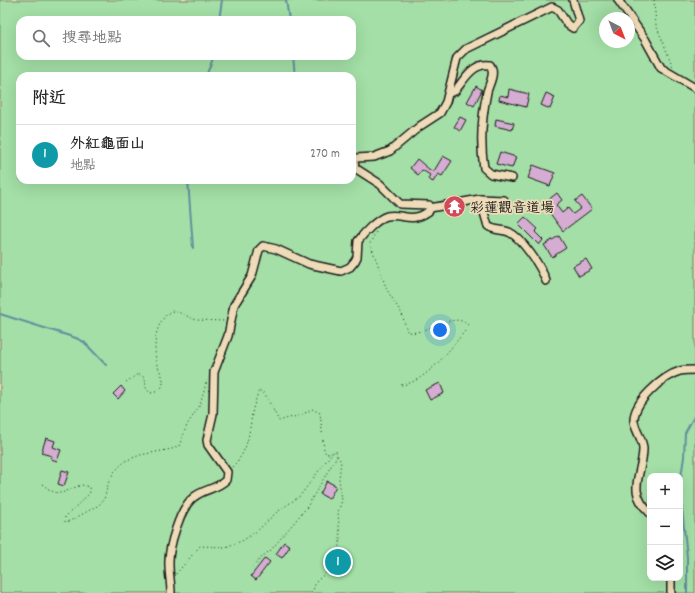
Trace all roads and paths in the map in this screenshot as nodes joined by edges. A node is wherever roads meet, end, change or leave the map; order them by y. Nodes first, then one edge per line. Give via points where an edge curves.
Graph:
1 (573, 0) edge
2 (618, 0) edge
3 (654, 0) edge
4 (675, 71) dead end
5 (695, 88) edge
6 (449, 93) junction
7 (356, 158) edge
8 (356, 169) edge
9 (512, 178) dead end
10 (480, 199) junction
11 (504, 200) dead end
12 (430, 208) junction
13 (375, 224) junction
14 (546, 282) dead end
15 (230, 321) junction
16 (695, 370) edge
17 (214, 372) junction
18 (126, 382) dead end
19 (400, 385) dead end
20 (332, 453) junction
21 (337, 456) junction
22 (227, 472) junction
23 (42, 484) dead end
24 (647, 509) edge
25 (252, 569) dead end
26 (171, 581) junction
27 (671, 581) edge
28 (171, 593) edge
29 (312, 593) edge
30 (671, 593) edge

1 - 6 street via 579,21 573,28 567,24 558,10 552,8 466,49 457,58
2 - 5 street via 661,68
3 - 4 path via 656,24
6 - 7 street via 440,113 420,126 398,146 381,155
6 - 9 street via 455,91 470,72 490,65 493,73 484,111 482,141 484,168 491,174
8 - 12 street via 380,184 400,204 425,204
10 - 11 street
10 - 12 street
10 - 14 street via 488,226 512,234 541,267
12 - 13 street via 426,214 415,218 386,216
13 - 15 street via 358,241 357,257 350,268 341,271 309,264 263,246 259,250 252,276 234,305
13 - 19 path via 377,229 370,243 387,290 402,314 408,331 418,333 444,322 464,322 468,325 433,367 410,383
15 - 17 street via 228,336
15 - 18 path via 196,320 171,311 156,331 156,354 164,382 162,387 150,393 146,388 145,378 138,374
16 - 24 street via 680,371 661,382 648,394 636,411 634,420 643,451 636,485 640,500
17 - 22 street via 213,414 207,440
17 - 23 path via 208,377 200,405 187,425 179,446 140,455 120,464 109,481 104,499 99,505 65,522 63,519 90,493 89,488 82,485 58,494
20 - 21 path via 336,451
20 - 22 path via 326,454 324,450 320,413 312,408 293,419 279,421 265,394 259,390 252,412 246,449 240,460
20 - 26 path via 294,502 242,541 225,547 200,546
21 - 25 path via 307,507
21 - 29 path via 341,461 339,480 342,500 338,512 338,556 336,563 316,582
22 - 26 street via 226,480 192,498 184,509 170,556
26 - 28 street
27 - 30 street

